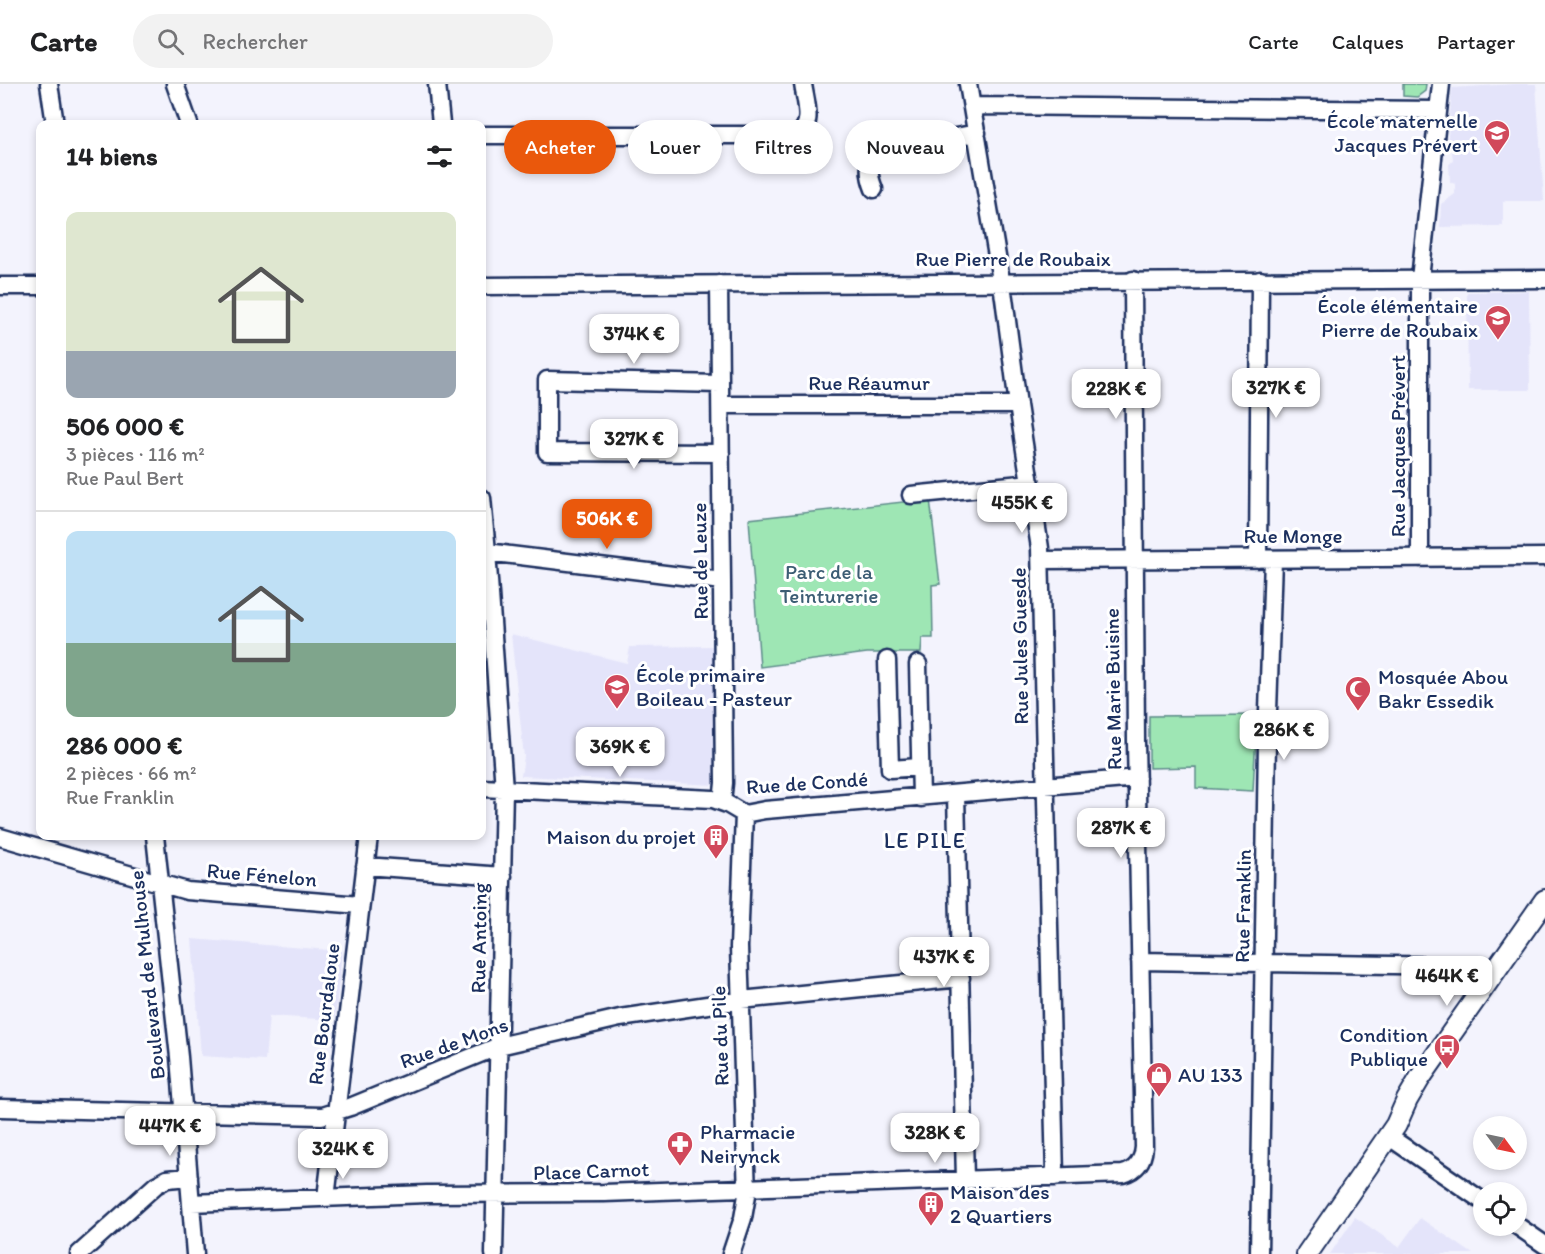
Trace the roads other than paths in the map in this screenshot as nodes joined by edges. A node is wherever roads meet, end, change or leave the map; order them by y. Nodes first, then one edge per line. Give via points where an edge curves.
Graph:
1 (49, 84) edge
2 (175, 84) edge
3 (437, 84) edge
4 (803, 84) edge
5 (968, 84) edge
6 (1441, 84) edge
7 (972, 106) junction
8 (1438, 111) junction
9 (54, 120) edge
10 (188, 120) edge
11 (441, 120) edge
12 (977, 133) junction
13 (486, 135) edge
14 (873, 189) dead end
15 (1420, 279) junction
16 (1545, 279) edge
17 (1133, 280) junction
18 (1260, 280) junction
19 (1001, 281) junction
20 (719, 284) junction
21 (0, 286) edge
22 (36, 286) edge
23 (486, 286) edge
24 (720, 384) junction
25 (721, 405) junction
26 (1018, 405) junction
27 (721, 453) junction
28 (1031, 483) junction
29 (911, 495) dead end
30 (486, 541) edge
31 (487, 552) junction
32 (1545, 557) edge
33 (1420, 558) junction
34 (1265, 559) junction
35 (1041, 560) junction
36 (1134, 560) junction
37 (722, 581) junction
38 (887, 660) dead end
39 (918, 664) dead end
40 (920, 767) junction
41 (1137, 778) junction
42 (1045, 786) junction
43 (486, 788) edge
44 (504, 789) junction
45 (956, 794) junction
46 (921, 798) junction
47 (722, 802) junction
48 (744, 814) junction
49 (0, 837) edge
50 (156, 840) edge
51 (368, 840) edge
52 (365, 866) junction
53 (502, 876) junction
54 (162, 885) junction
55 (1545, 893) edge
56 (1545, 900) edge
57 (360, 906) junction
58 (1515, 941) junction
59 (1140, 961) junction
60 (1265, 963) junction
61 (961, 978) junction
62 (1487, 981) junction
63 (741, 1000) junction
64 (499, 1047) junction
65 (0, 1108) edge
66 (335, 1113) junction
67 (184, 1114) junction
68 (1388, 1136) junction
69 (1136, 1168) joint
70 (189, 1177) junction
71 (1055, 1177) junction
72 (965, 1180) junction
73 (747, 1188) junction
74 (1473, 1194) edge
75 (495, 1195) junction
76 (326, 1198) junction
77 (191, 1203) junction
78 (1527, 1233) edge
79 (1545, 1245) edge
80 (79, 1254) edge
81 (195, 1254) edge
82 (494, 1254) edge
83 (731, 1254) edge
84 (1260, 1254) edge
85 (1307, 1254) edge

1 - 9 street
2 - 10 street
3 - 11 street
4 - 13 street via 808,118 804,130 791,136
5 - 7 street, Rue Jules Guesde
6 - 8 street, Rue Jacques Prévert
7 - 8 street
7 - 12 street, Rue Jules Guesde
8 - 15 street, Rue Jacques Prévert
12 - 14 street via 880,151 869,166
12 - 19 street, Rue Jules Guesde
15 - 16 street, Rue Pierre de Roubaix
15 - 18 street, Rue Pierre de Roubaix
15 - 33 street, Rue Jacques Prévert
17 - 18 street, Rue Pierre de Roubaix
17 - 19 street, Rue Pierre de Roubaix
17 - 36 street, Rue Marie Buisine
18 - 34 street, Rue Franklin
19 - 20 street, Rue Pierre de Roubaix
19 - 26 street, Rue Jules Guesde
20 - 23 street, Rue Pierre de Roubaix
20 - 24 street, Rue de Leuze
21 - 22 street
24 - 25 street, Rue de Leuze
24 - 27 street via 547,380 547,452
25 - 26 street, Rue Réaumur
25 - 27 street, Rue de Leuze
26 - 28 street, Rue Jules Guesde
27 - 37 street, Rue de Leuze
28 - 29 street
28 - 35 street, Rue Jules Guesde
30 - 31 street, Rue Antoing
31 - 37 street
31 - 44 street, Rue Antoing
32 - 33 street, Rue Monge
33 - 34 street, Rue Monge
34 - 36 street, Rue Monge
34 - 60 street, Rue Franklin
35 - 36 street, Rue Monge
35 - 42 street, Rue Jules Guesde
36 - 41 street, Rue Marie Buisine
37 - 47 street, Rue de Leuze
38 - 40 street via 890,769
39 - 40 street
40 - 46 street
41 - 42 street, Rue de Condé
41 - 59 street, Rue Marie Buisine
42 - 45 street, Rue de Condé
42 - 71 street, Rue Jules Guesde
43 - 44 street, Rue de Condé
44 - 47 street, Rue de Condé
44 - 53 street, Rue Antoing
45 - 46 street, Rue de Condé
45 - 61 street
46 - 48 street, Rue de Condé
47 - 48 street, Rue de Condé
48 - 63 street, Rue du Pile
49 - 54 street, Rue Fénelon
50 - 54 street, Boulevard de Mulhouse
51 - 52 street, Rue Bourdaloue
52 - 53 street
52 - 57 street, Rue Bourdaloue
53 - 64 street, Rue Antoing
54 - 57 street, Rue Fénelon via 186,891
54 - 67 street, Boulevard de Mulhouse
55 - 58 main road
56 - 58 main road
57 - 66 street, Rue Bourdaloue
58 - 62 main road
59 - 60 street
59 - 69 street, Rue Marie Buisine via 1144,1147
60 - 62 street via 1458,966
60 - 84 street, Rue Franklin
61 - 63 street, Rue de Mons
61 - 72 street
62 - 68 main road via 1410,1094
63 - 64 street, Rue de Mons via 632,1016
63 - 73 street, Rue du Pile
64 - 66 street, Rue de Mons
64 - 75 street, Rue Antoing
65 - 67 street, Rue de Mons
66 - 67 street, Rue de Mons via 312,1117
66 - 76 street, Rue Bourdaloue
67 - 70 street, Boulevard de Mulhouse
68 - 74 street
68 - 85 main road
69 - 71 street, Place Carnot via 1124,1174
70 - 77 street, Boulevard de Mulhouse
70 - 80 street via 161,1181
71 - 72 street, Place Carnot
72 - 73 street, Place Carnot
73 - 75 street, Place Carnot
73 - 83 street, Rue du Pile via 744,1218
75 - 76 street, Place Carnot
75 - 82 street
76 - 77 street, Place Carnot
77 - 81 street, Boulevard de Mulhouse
78 - 79 street

